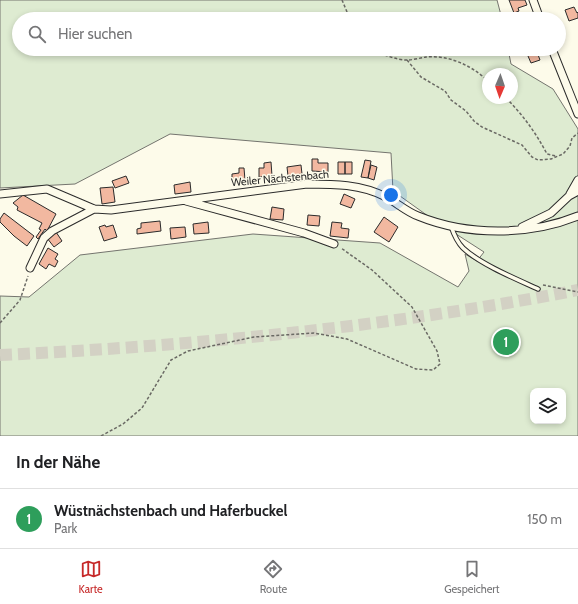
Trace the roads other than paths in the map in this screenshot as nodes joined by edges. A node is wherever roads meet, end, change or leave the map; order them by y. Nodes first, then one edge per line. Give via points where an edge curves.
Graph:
1 (533, 0) edge
2 (537, 12) edge
3 (555, 56) edge
4 (578, 114) edge
5 (578, 180) edge
6 (578, 190) edge
7 (0, 194) edge
8 (569, 196) junction
9 (182, 200) junction
10 (94, 209) junction
11 (578, 216) edge
12 (451, 226) junction
13 (517, 230) junction
14 (334, 244) road end
15 (30, 268) road end
16 (538, 289) dead end

1 - 2 street
3 - 4 street
5 - 8 street
6 - 8 street
7 - 10 street, Weiler Nächstenbach via 46,189
8 - 13 street via 551,213
9 - 10 street, Weiler Nächstenbach via 111,210
9 - 12 street, Weiler Nächstenbach via 306,184 335,184 361,188 385,197 417,216
9 - 14 street, Weiler Nächstenbach via 304,233
10 - 15 street, Weiler Nächstenbach via 52,231 44,238
11 - 13 street, Weiler Nächstenbach via 547,226
12 - 13 street, Weiler Nächstenbach via 483,230
12 - 16 lane via 455,238 463,248 480,260

